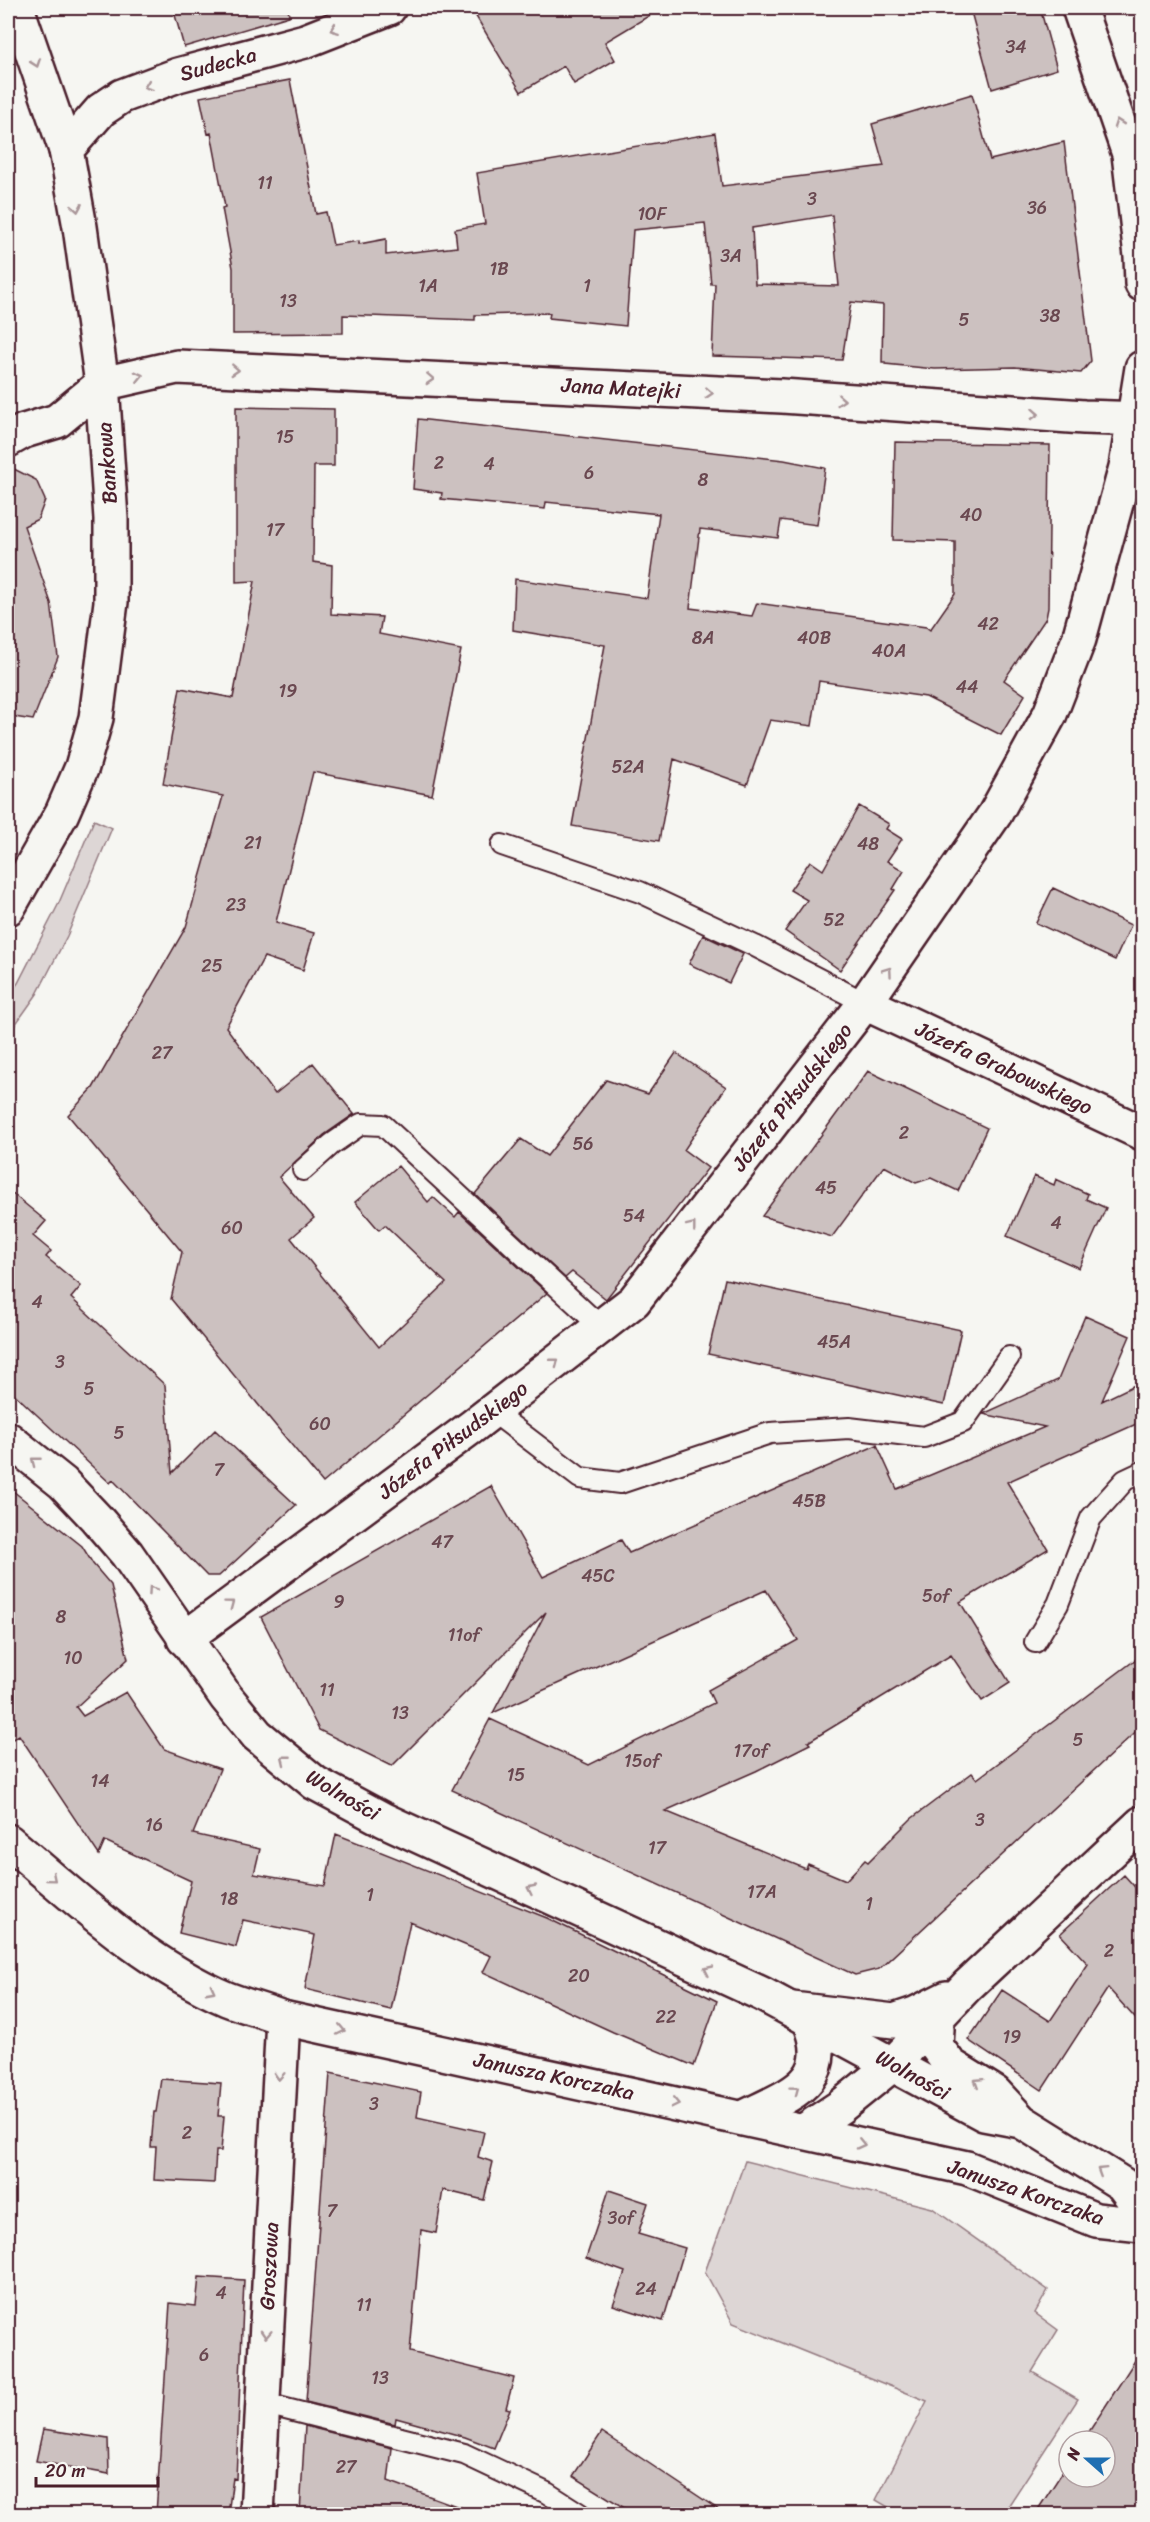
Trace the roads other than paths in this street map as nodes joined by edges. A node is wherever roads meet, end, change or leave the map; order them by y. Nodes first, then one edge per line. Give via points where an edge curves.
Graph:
1 (17, 8) edge
2 (389, 8) edge
3 (1079, 8) edge
4 (66, 150) junction
5 (1143, 284) edge
6 (1143, 368) edge
7 (102, 384) junction
8 (1137, 420) edge
9 (8, 440) edge
10 (502, 845) dead end
11 (8, 908) edge
12 (866, 1003) junction
13 (1143, 1132) edge
14 (303, 1170) dead end
15 (601, 1327) junction
16 (1009, 1357) dead end
17 (492, 1411) junction
18 (8, 1439) edge
19 (1143, 1472) edge
20 (184, 1639) junction
21 (1035, 1642) dead end
22 (1143, 1823) edge
23 (8, 1841) edge
24 (967, 1986) junction
25 (799, 2014) junction
26 (283, 2018) junction
27 (926, 2022) junction
28 (893, 2064) junction
29 (743, 2118) junction
30 (1021, 2121) junction
31 (804, 2131) junction
32 (1143, 2211) edge
33 (1143, 2225) edge
34 (262, 2403) junction
35 (257, 2514) edge
36 (580, 2514) edge

1 -> 4 street, Bankowa
2 -> 4 street, Sudecka via 305,41 178,75 122,96 101,110
5 -> 3 street via 1129,154
4 -> 7 street, Bankowa
6 - 8 street, Józefa Piłsudskiego
7 -> 8 street, Jana Matejki via 177,367 782,396
7 - 9 street via 57,421
7 - 11 street, Bankowa via 111,519 111,602 96,718 66,804
12 -> 8 street, Józefa Piłsudskiego via 995,814 1050,714 1079,639
10 - 12 lane via 640,892
12 - 13 street, Józefa Grabowskiego
15 -> 12 street, Józefa Piłsudskiego via 634,1301
14 - 15 lane via 361,1124 382,1125
17 -> 15 street, Józefa Piłsudskiego
16 - 17 lane via 963,1422 924,1437 849,1428 770,1433 620,1483 580,1478
20 -> 17 street, Józefa Piłsudskiego
20 -> 18 street, Wolności via 127,1554 96,1518 63,1483
19 - 21 lane via 1125,1480 1091,1518 1058,1604
25 -> 20 street, Wolności via 315,1783 257,1735
22 - 24 street
23 -> 26 street, Janusza Korczaka via 111,1928 169,1968 226,1998
24 - 27 street
24 - 28 street
25 - 27 street, Wolności
25 - 28 street, Wolności
29 -> 25 street via 788,2096 809,2080 817,2064 817,2038
26 -> 29 street, Janusza Korczaka
26 -> 34 street, Groszowa
30 -> 27 street, Wolności via 995,2093 950,2065
28 - 30 street, Wolności via 984,2114
28 - 31 street
29 - 31 street, Janusza Korczaka
32 -> 30 street, Wolności via 1122,2184
31 -> 33 street, Janusza Korczaka via 967,2168 1096,2220
34 - 35 street, Groszowa
34 - 36 lane via 464,2454 547,2493

